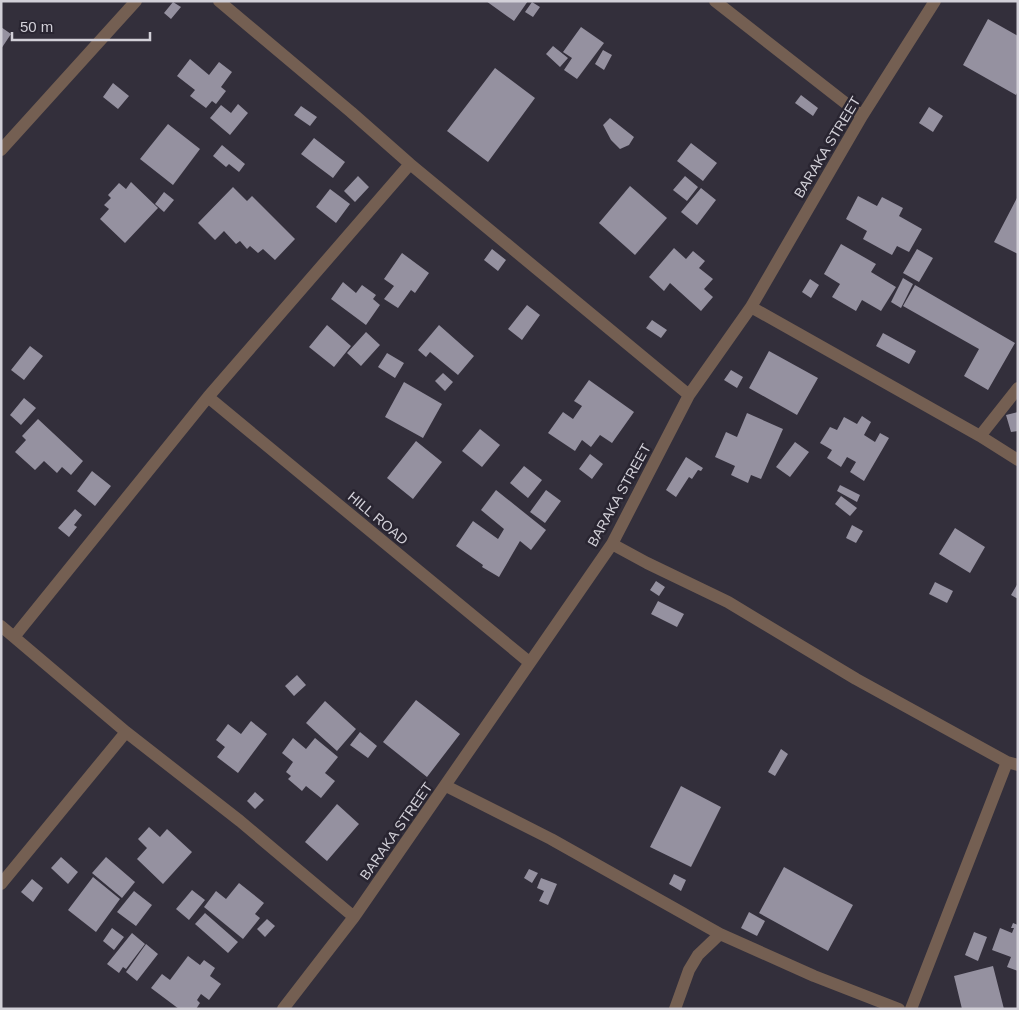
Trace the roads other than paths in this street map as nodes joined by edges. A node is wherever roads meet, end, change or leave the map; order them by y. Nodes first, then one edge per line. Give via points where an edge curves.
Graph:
1 (136, 1) edge
2 (219, 1) edge
3 (715, 1) edge
4 (935, 1) edge
5 (862, 116) junction
6 (1, 150) edge
7 (410, 164) junction
8 (751, 307) junction
9 (1018, 388) edge
10 (689, 395) junction
11 (208, 397) junction
12 (980, 436) junction
13 (1018, 460) edge
14 (612, 544) junction
15 (1, 626) edge
16 (14, 637) junction
17 (529, 662) junction
18 (126, 732) junction
19 (1012, 764) edge
20 (446, 786) junction
21 (1, 884) edge
22 (354, 917) junction
23 (720, 934) junction
24 (283, 1009) edge
25 (675, 1009) edge
26 (900, 1009) edge
27 (912, 1009) edge

1 - 6 street
2 - 7 street
3 - 5 street
4 - 5 street, BARAKA STREET
5 - 8 street, BARAKA STREET
7 - 10 street
7 - 11 street
8 - 10 street, BARAKA STREET
8 - 12 street
9 - 12 street
10 - 14 street, BARAKA STREET
11 - 16 street
11 - 17 street, HILL ROAD
12 - 13 street
14 - 17 street, BARAKA STREET
14 - 19 street via 728,602 856,679
15 - 16 street
16 - 18 street
17 - 20 street, BARAKA STREET
18 - 21 street
18 - 22 street via 240,821
19 - 27 street
20 - 22 street, BARAKA STREET
20 - 23 street via 551,839
22 - 24 street, BARAKA STREET
23 - 25 street via 698,955
23 - 26 street via 814,976

